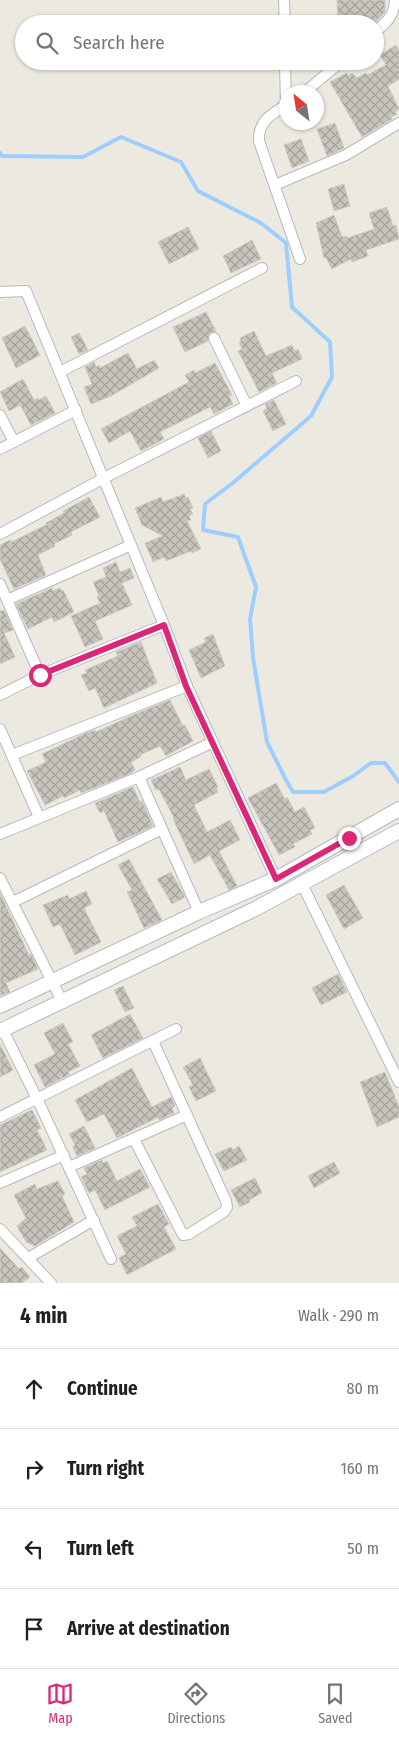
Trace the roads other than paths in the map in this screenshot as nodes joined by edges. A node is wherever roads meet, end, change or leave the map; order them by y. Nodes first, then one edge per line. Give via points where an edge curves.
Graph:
1 (284, 0) edge
2 (395, 0) edge
3 (285, 15) edge
4 (384, 24) edge
5 (285, 70) edge
6 (331, 70) edge
7 (286, 85) edge
8 (313, 85) edge
9 (279, 110) edge
10 (399, 123) edge
11 (275, 185) junction
12 (300, 259) dead end
13 (262, 268) dead end
14 (0, 292) edge
15 (214, 338) dead end
16 (60, 372) junction
17 (296, 381) dead end
18 (247, 406) junction
19 (76, 410) junction
20 (0, 415) edge
21 (14, 442) junction
22 (0, 449) edge
23 (104, 478) junction
24 (0, 534) edge
25 (131, 545) junction
26 (0, 584) edge
27 (7, 600) junction
28 (164, 625) junction
29 (40, 675) junction
30 (186, 686) junction
31 (0, 695) edge
32 (0, 729) edge
33 (213, 742) junction
34 (12, 755) junction
35 (139, 777) junction
36 (399, 809) edge
37 (39, 818) junction
38 (162, 829) junction
39 (399, 831) edge
40 (0, 834) edge
41 (0, 878) edge
42 (276, 879) junction
43 (302, 884) junction
44 (13, 902) junction
45 (199, 912) junction
46 (53, 981) junction
47 (62, 1001) junction
48 (0, 1006) edge
49 (176, 1029) dead end
50 (1, 1030) edge
51 (153, 1041) junction
52 (399, 1082) edge
53 (37, 1098) junction
54 (187, 1115) junction
55 (0, 1117) edge
56 (134, 1139) junction
57 (64, 1155) junction
58 (69, 1167) junction
59 (0, 1183) edge
60 (94, 1220) junction
61 (0, 1229) edge
62 (28, 1258) junction
63 (111, 1258) dead end
64 (51, 1283) edge

1 - 3 street
2 - 4 street via 394,11
5 - 7 street
6 - 8 street
9 - 11 street via 266,119 258,134
10 - 11 street via 346,155
11 - 12 street
13 - 16 street
14 - 16 street via 26,291
15 - 18 street
16 - 19 street
17 - 18 street
18 - 23 street
19 - 21 street
19 - 23 street
20 - 21 street
21 - 22 street
23 - 24 street
23 - 25 street
25 - 27 street
25 - 28 street
26 - 27 street
27 - 29 street
28 - 29 street
28 - 30 street
29 - 31 street
30 - 33 street
30 - 34 street
32 - 34 street
33 - 35 street
33 - 42 street
34 - 37 street
35 - 37 street
35 - 38 street
36 - 42 main road
37 - 40 street
38 - 44 street
38 - 45 street
39 - 43 main road
41 - 44 street
42 - 45 main road
43 - 47 main road
43 - 52 street
44 - 46 street
45 - 46 main road
46 - 47 street
46 - 48 main road
47 - 50 main road
49 - 51 street
50 - 53 street
51 - 53 street
51 - 54 street
53 - 55 street
53 - 57 street
54 - 56 street
54 - 56 street via 227,1207 189,1234 180,1232
56 - 58 street
57 - 58 street
57 - 59 street
58 - 60 street
60 - 62 street
60 - 63 street
61 - 62 street
62 - 64 street

